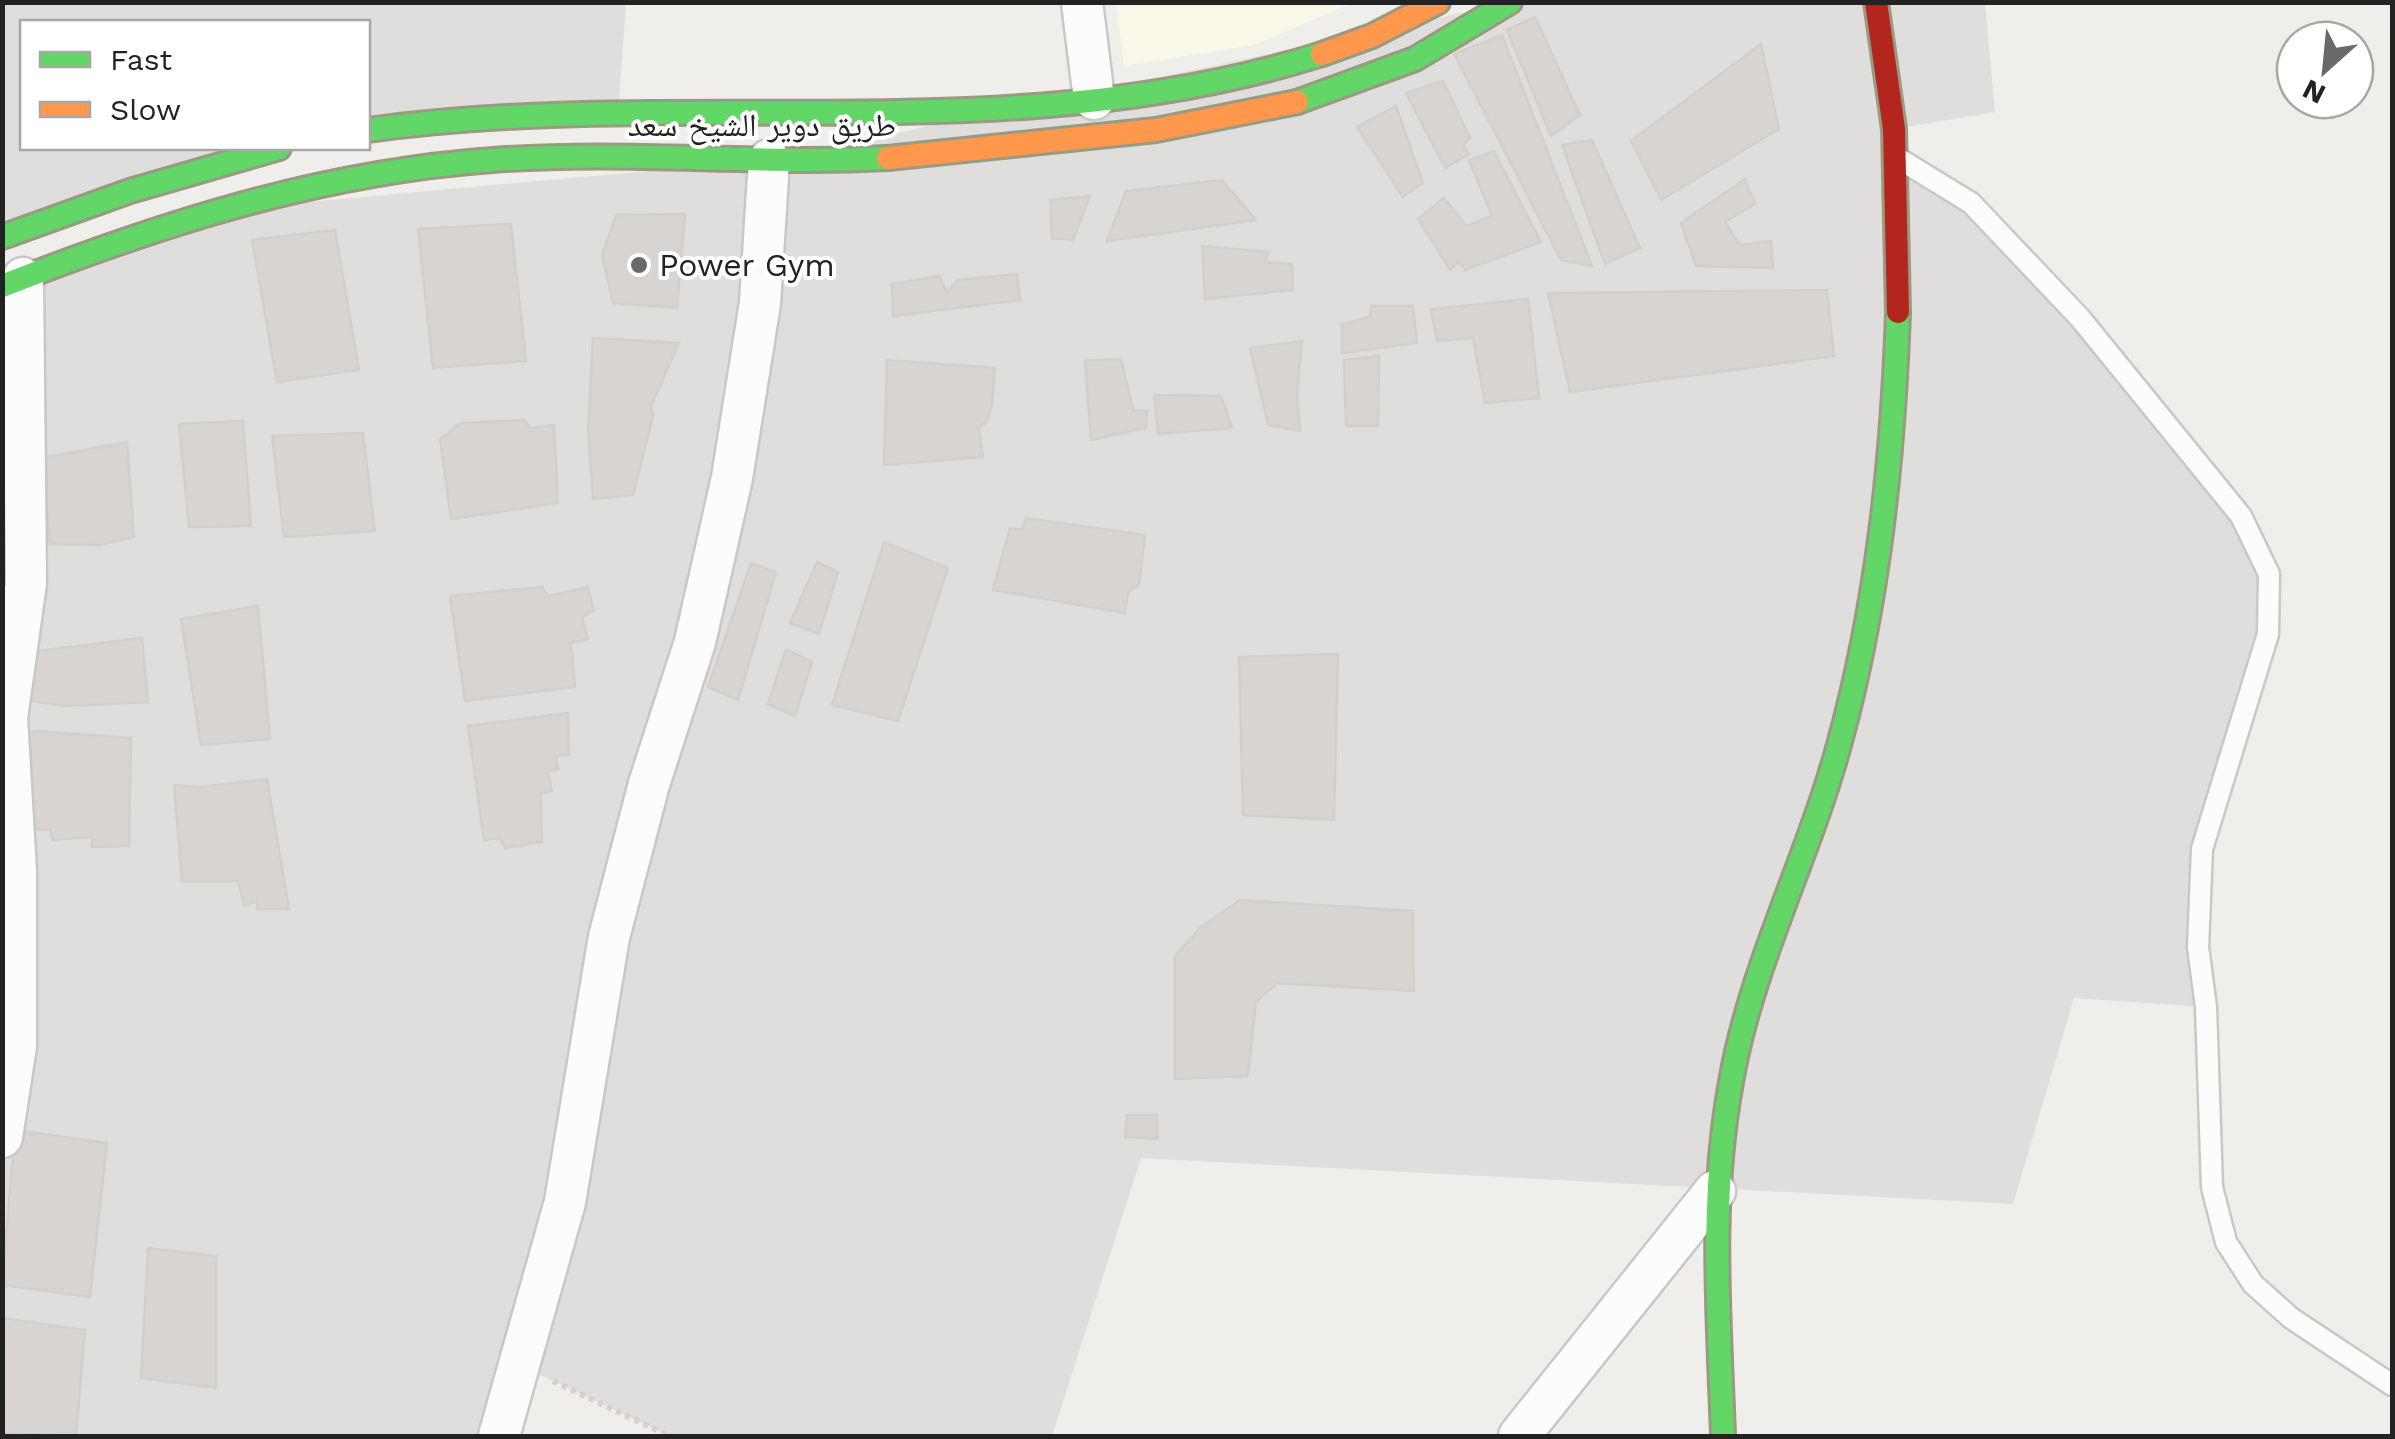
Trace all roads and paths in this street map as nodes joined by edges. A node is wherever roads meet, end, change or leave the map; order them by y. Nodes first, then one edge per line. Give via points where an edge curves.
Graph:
1 (1082, 2) edge
2 (1438, 2) edge
3 (1510, 2) edge
4 (1876, 2) edge
5 (1094, 99) junction
6 (448, 119) junction
7 (370, 130) edge
8 (272, 150) edge
9 (1896, 157) junction
10 (769, 160) junction
11 (455, 162) junction
12 (2, 237) edge
13 (13, 282) edge
14 (2, 1137) edge
15 (1715, 1191) junction
16 (520, 1365) junction
17 (2392, 1385) edge
18 (498, 1436) edge
19 (670, 1436) edge
20 (1518, 1436) edge
21 (1723, 1436) edge

1 - 5 street
2 - 5 street, طريق دوير الشيخ سعد via 1380,34 1292,64
3 - 10 street, طريق دوير الشيخ سعد via 1394,72 1264,112 1050,145
4 - 9 street
5 - 6 street, طريق دوير الشيخ سعد via 894,114
6 - 7 street, طريق دوير الشيخ سعد
6 - 11 street
8 - 12 street
9 - 15 street via 1899,326 1876,584 1822,804 1744,1024
9 - 17 lane via 1972,203 2080,318 2241,516 2268,574 2268,634 2202,849 2198,947 2212,1187 2226,1242 2253,1284 2291,1318
10 - 11 street, طريق دوير الشيخ سعد
10 - 16 street via 760,303 732,478 695,642 609,937 565,1202
11 - 13 street, طريق دوير الشيخ سعد via 278,193
13 - 14 street via 26,584 7,718 16,1046
15 - 20 street
15 - 21 street
16 - 18 street
16 - 19 path

